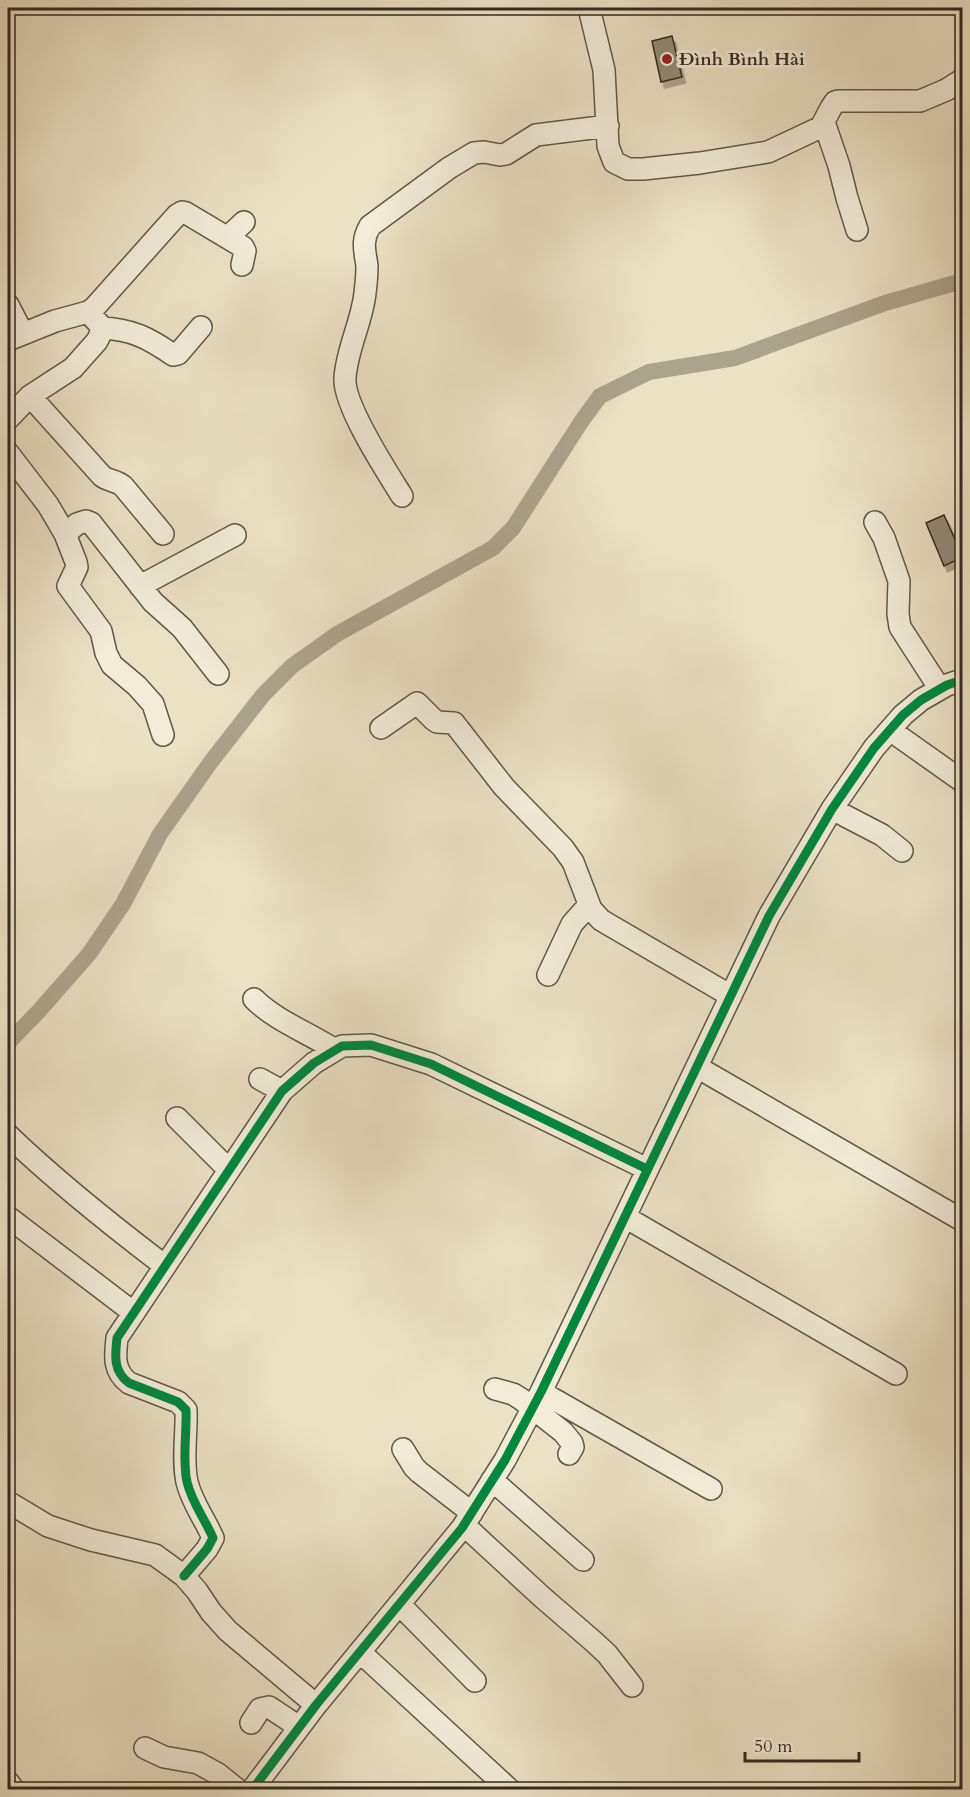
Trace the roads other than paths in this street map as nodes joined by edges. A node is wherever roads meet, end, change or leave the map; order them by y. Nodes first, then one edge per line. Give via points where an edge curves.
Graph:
1 (589, 8) edge
2 (963, 80) edge
3 (824, 122) junction
4 (608, 126) junction
5 (244, 222) dead end
6 (857, 230) dead end
7 (228, 237) junction
8 (242, 265) dead end
9 (8, 305) edge
10 (94, 320) junction
11 (201, 327) dead end
12 (15, 337) edge
13 (30, 396) junction
14 (8, 419) edge
15 (8, 453) edge
16 (402, 496) dead end
17 (875, 522) dead end
18 (65, 534) junction
19 (163, 534) dead end
20 (235, 535) dead end
21 (140, 585) junction
22 (218, 674) dead end
23 (963, 680) edge
24 (940, 689) junction
25 (381, 728) dead end
26 (890, 730) junction
27 (163, 735) dead end
28 (963, 781) edge
29 (832, 809) junction
30 (902, 851) dead end
31 (589, 905) junction
32 (548, 975) dead end
33 (731, 996) junction
34 (254, 999) dead end
35 (335, 1050) junction
36 (697, 1067) junction
37 (260, 1079) dead end
38 (282, 1091) junction
39 (177, 1118) dead end
40 (8, 1135) edge
41 (647, 1169) junction
42 (229, 1170) junction
43 (8, 1217) edge
44 (625, 1217) junction
45 (963, 1220) edge
46 (165, 1266) junction
47 (134, 1313) junction
48 (896, 1374) dead end
49 (495, 1389) dead end
50 (536, 1401) junction
51 (403, 1449) dead end
52 (569, 1454) dead end
53 (492, 1480) junction
54 (711, 1489) dead end
55 (8, 1502) edge
56 (468, 1519) junction
57 (583, 1560) dead end
58 (184, 1576) junction
59 (399, 1604) junction
60 (360, 1652) junction
61 (476, 1681) dead end
62 (632, 1686) dead end
63 (316, 1705) junction
64 (251, 1723) dead end
65 (299, 1727) junction
66 (144, 1748) dead end
67 (8, 1782) edge
68 (14, 1790) edge
69 (238, 1790) edge
70 (252, 1790) edge
71 (510, 1790) edge

1 - 4 street via 604,70
2 - 3 street via 920,101 838,101
3 - 4 street via 768,152 643,169 614,162 608,146
3 - 6 street
4 - 16 street via 536,135 506,154 474,153 370,226 364,235 364,296 344,380 348,398 378,459
5 - 7 street
7 - 8 street via 245,251
7 - 10 street via 186,213 177,215 110,291
9 - 12 street
10 - 11 street via 153,341 173,355
10 - 12 street via 56,321
10 - 13 street via 101,333 79,362
13 - 14 street
13 - 19 street via 102,476 123,486
15 - 18 street
17 - 24 street via 899,581 900,627
18 - 21 street via 88,521
18 - 27 street via 77,567 68,586 101,631 112,665 153,704
20 - 21 street
21 - 22 street via 153,603 182,628
23 - 24 street
24 - 26 street via 921,700
25 - 31 street via 417,703 437,722 454,723 504,787 563,848 573,862
26 - 28 street
26 - 29 street
29 - 30 street via 882,835
29 - 33 street via 769,916
31 - 32 street via 572,924
31 - 33 street via 601,920
33 - 36 street
34 - 35 street
35 - 38 street via 314,1062
35 - 41 street via 371,1045 431,1064
36 - 41 street
36 - 45 street
37 - 38 street
38 - 42 street
39 - 42 street
40 - 46 street
41 - 44 street
42 - 46 street
43 - 47 street
44 - 48 street
44 - 50 street
46 - 47 street
47 - 58 street via 117,1338 116,1365 129,1383 178,1402 186,1410 187,1481 213,1538
49 - 50 street
50 - 52 street via 569,1438 573,1447
50 - 53 street
50 - 54 street
51 - 56 street via 414,1467
53 - 56 street
53 - 57 street
55 - 58 street via 48,1526 155,1555
56 - 59 street
56 - 62 street via 542,1597 607,1654
58 - 63 street via 220,1623
59 - 60 street
59 - 61 street
60 - 63 street
60 - 71 street
63 - 65 street
64 - 65 street via 260,1709 269,1707
65 - 70 street
66 - 69 street via 165,1757 198,1763
67 - 68 street

